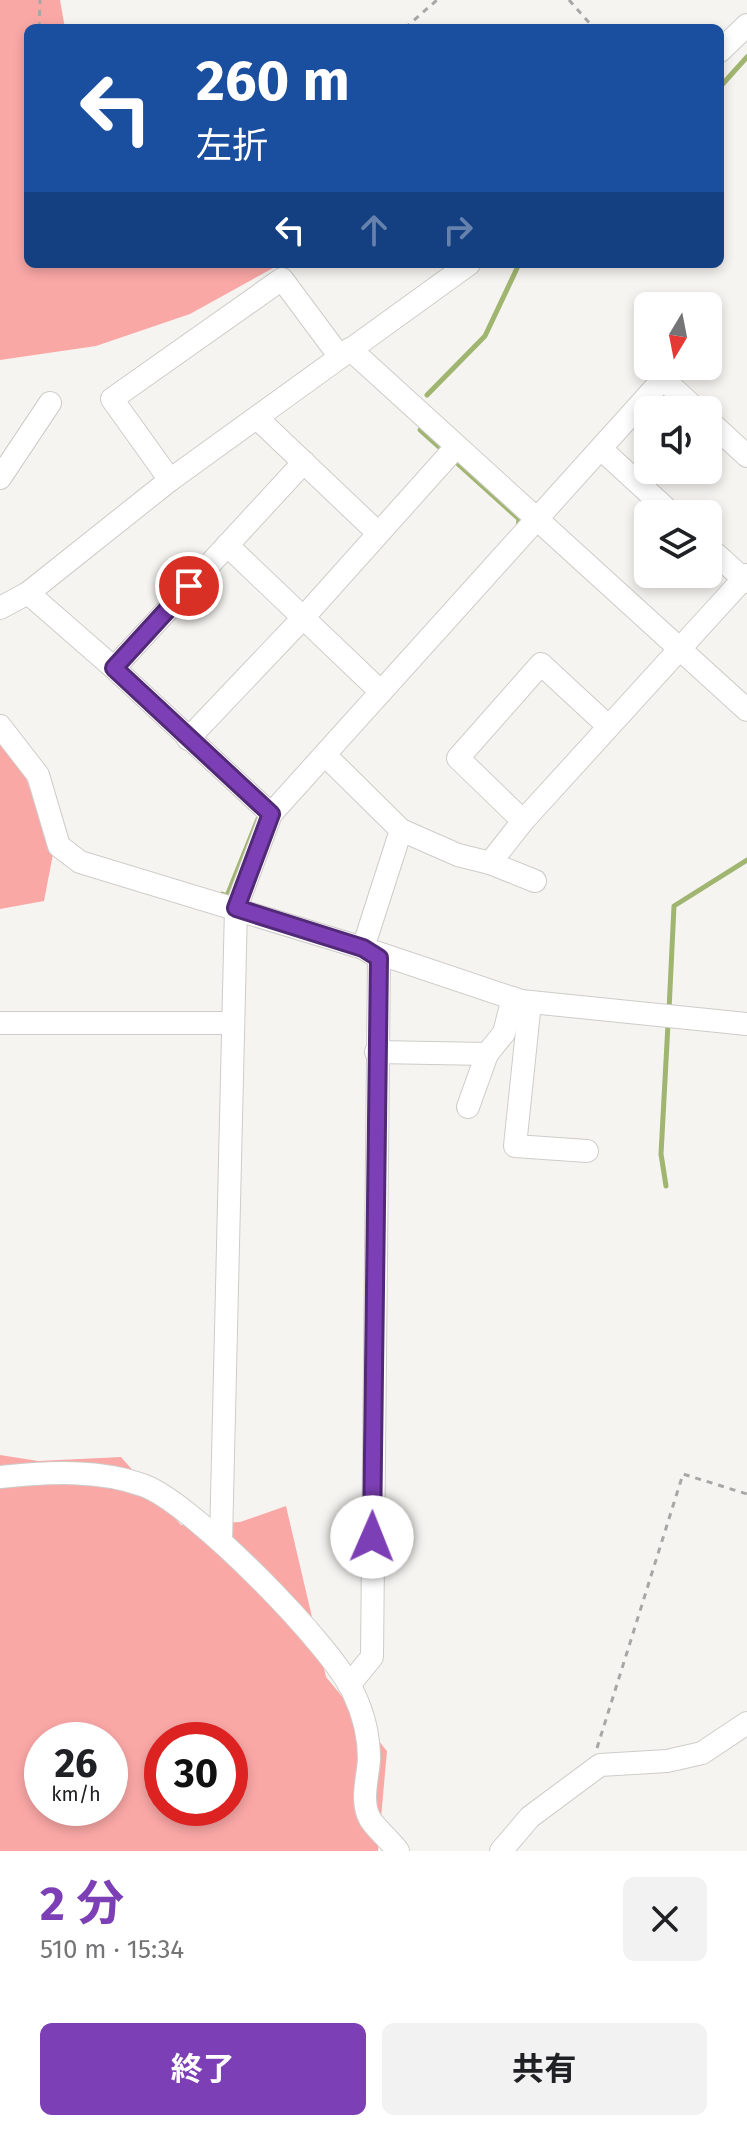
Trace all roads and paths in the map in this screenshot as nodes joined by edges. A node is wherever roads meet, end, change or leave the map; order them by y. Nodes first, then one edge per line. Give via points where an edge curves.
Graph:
1 (40, 0) edge
2 (437, 0) edge
3 (569, 0) edge
4 (39, 24) edge
5 (410, 24) edge
6 (590, 24) edge
7 (747, 25) edge
8 (724, 47) edge
9 (463, 268) edge
10 (345, 353) junction
11 (648, 396) edge
12 (682, 396) edge
13 (50, 403) dead end
14 (634, 412) edge
15 (258, 419) junction
16 (722, 433) edge
17 (456, 447) junction
18 (601, 449) junction
19 (747, 456) edge
20 (304, 462) junction
21 (0, 478) edge
22 (170, 480) junction
23 (657, 500) edge
24 (539, 519) junction
25 (378, 533) junction
26 (227, 545) junction
27 (722, 559) edge
28 (746, 579) edge
29 (28, 593) junction
30 (0, 608) edge
31 (303, 618) junction
32 (678, 647) junction
33 (114, 668) junction
34 (381, 692) junction
35 (747, 710) edge
36 (0, 726) edge
37 (608, 726) junction
38 (188, 739) junction
39 (326, 756) junction
40 (271, 814) junction
41 (523, 821) junction
42 (401, 830) junction
43 (490, 863) junction
44 (535, 881) dead end
45 (236, 908) junction
46 (363, 948) junction
47 (521, 1000) junction
48 (0, 1023) edge
49 (233, 1023) junction
50 (747, 1024) edge
51 (376, 1052) junction
52 (487, 1054) junction
53 (468, 1107) dead end
54 (587, 1151) dead end
55 (0, 1477) edge
56 (747, 1494) edge
57 (221, 1541) junction
58 (349, 1685) junction
59 (747, 1723) edge
60 (590, 1771) junction
61 (398, 1851) edge
62 (501, 1851) edge

1 - 4 path
2 - 5 path
3 - 6 path
7 - 8 street
9 - 10 street
10 - 15 street
10 - 17 street
10 - 22 street via 282,279 112,399
11 - 12 street via 663,379
13 - 21 street
14 - 18 street
15 - 20 street
15 - 22 street
16 - 19 street
17 - 24 street
17 - 25 street
18 - 23 street
18 - 24 street
20 - 25 street
20 - 26 street
22 - 29 street
24 - 32 street
24 - 34 street
25 - 31 street
26 - 31 street
26 - 33 street
27 - 28 street
28 - 32 street
29 - 30 street
29 - 33 street
31 - 34 street
31 - 38 street
32 - 35 street
32 - 37 street
33 - 38 street
34 - 39 street
36 - 45 street via 38,775 59,846 69,855
37 - 41 street
37 - 41 street via 541,664 458,758
38 - 40 street
39 - 40 street
39 - 42 street
40 - 45 street
41 - 43 street
42 - 43 street
42 - 46 street
43 - 44 street
45 - 46 street
45 - 49 street
46 - 47 street
46 - 51 street via 379,958
47 - 50 street
47 - 52 street
47 - 54 street via 515,1146
48 - 49 street
49 - 57 street
51 - 52 street
51 - 58 street via 372,1657
52 - 53 street
55 - 57 street via 95,1474 146,1486
56 - 60 path via 683,1474
57 - 58 street via 309,1632
58 - 61 street via 368,1732 365,1799 370,1818
59 - 60 street via 702,1753 667,1761 606,1763
60 - 62 street via 530,1817

